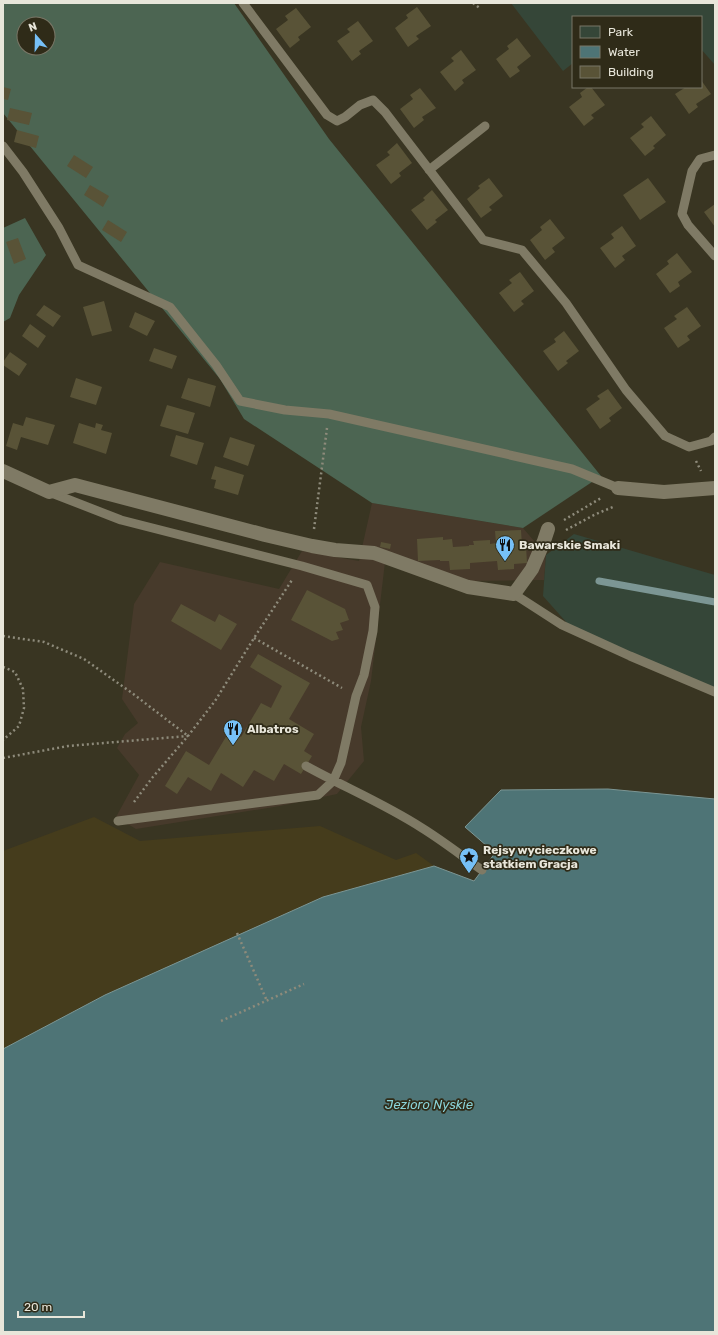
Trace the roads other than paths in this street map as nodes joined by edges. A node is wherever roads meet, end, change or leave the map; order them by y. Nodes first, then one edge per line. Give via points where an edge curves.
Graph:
1 (243, 3) edge
2 (485, 126) dead end
3 (3, 146) edge
4 (715, 155) edge
5 (429, 170) junction
6 (715, 256) edge
7 (715, 437) edge
8 (3, 471) edge
9 (618, 488) joint
10 (712, 488) edge
11 (49, 492) junction
12 (546, 535) road end
13 (514, 594) junction
14 (715, 692) edge
15 (306, 766) dead end
16 (333, 781) junction
17 (118, 821) dead end
18 (482, 870) dead end

1 - 5 lane via 327,115 337,121 360,105 373,100
2 - 5 lane
3 - 9 lane via 59,228 78,265 170,307 216,365 240,401 284,410 329,414 572,469
4 - 6 lane via 700,159 692,171 682,214 688,225
5 - 7 lane via 483,240 522,250 566,303 631,396 665,436 689,447 711,441
8 - 11 street
9 - 10 street via 664,492
11 - 13 street via 74,486 312,546 374,553 468,586
11 - 16 lane via 121,520 367,585 375,608 374,631 341,762
12 - 13 street via 532,568
13 - 14 lane via 562,625
15 - 16 lane
16 - 17 lane via 318,794
16 - 18 lane via 422,828

